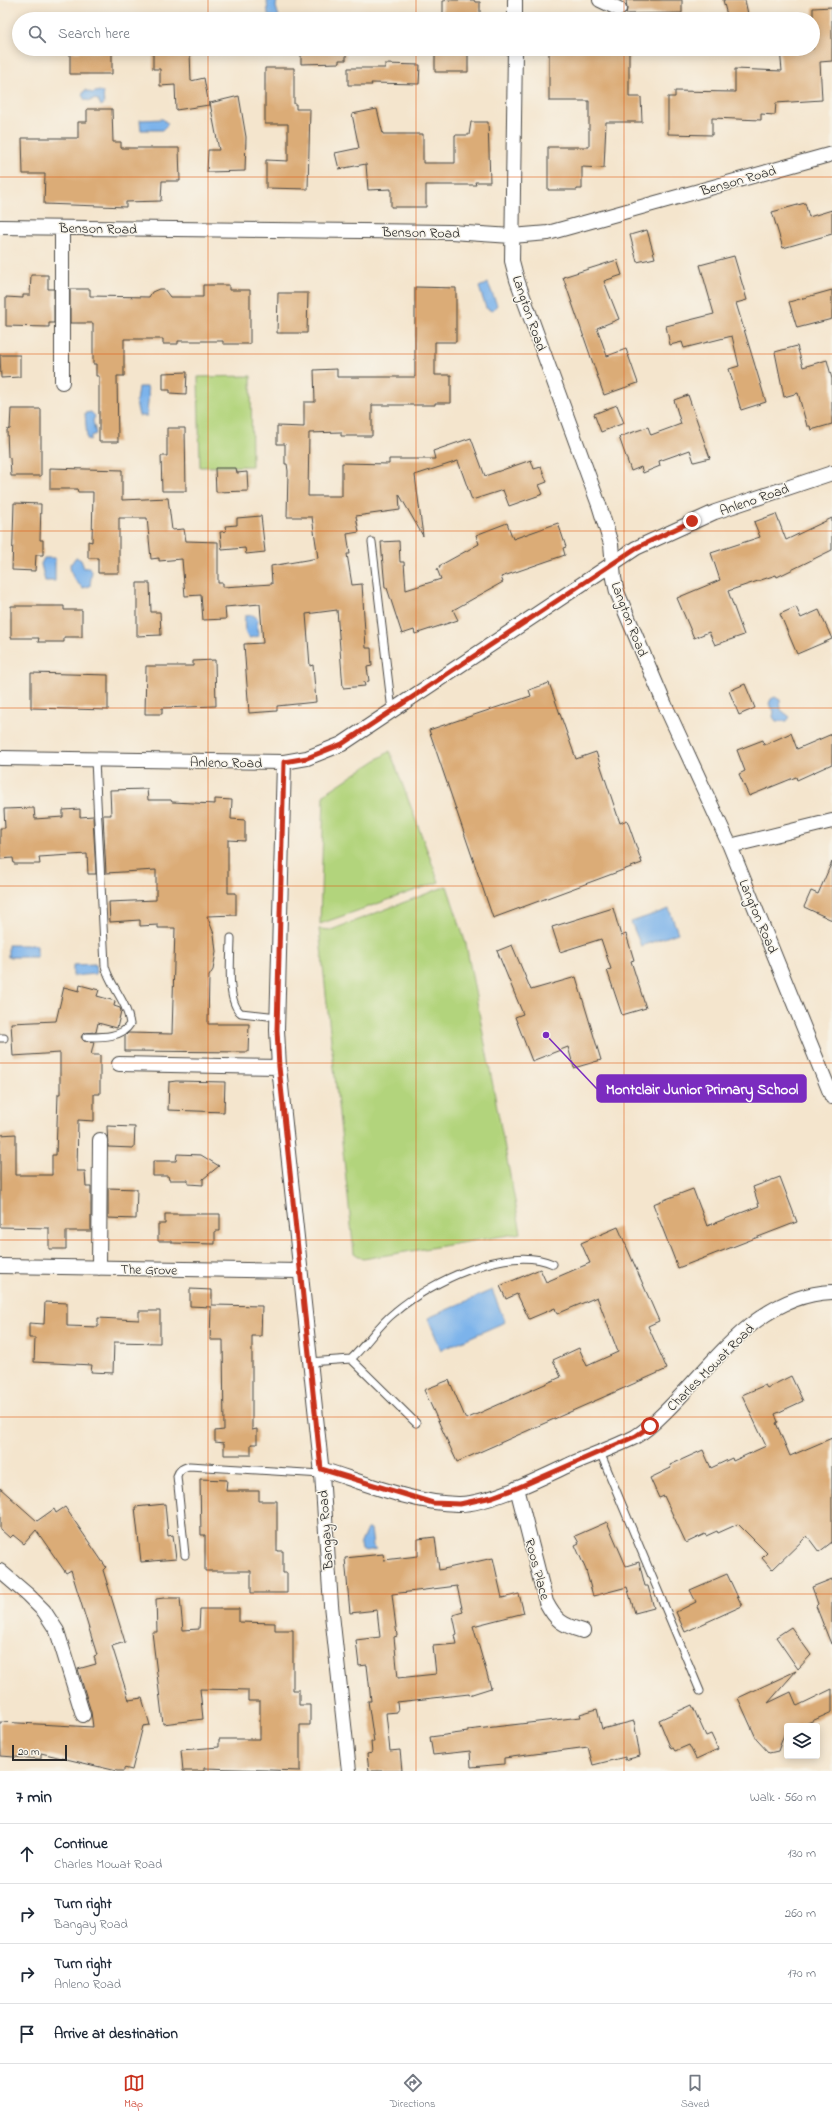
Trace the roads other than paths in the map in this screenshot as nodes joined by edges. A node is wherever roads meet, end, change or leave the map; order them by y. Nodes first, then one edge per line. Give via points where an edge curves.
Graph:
1 (515, 0) edge
2 (600, 0) edge
3 (619, 9) dead end
4 (515, 12) edge
5 (515, 56) edge
6 (832, 154) edge
7 (0, 228) edge
8 (62, 228) junction
9 (512, 236) junction
10 (62, 382) dead end
11 (832, 473) edge
12 (372, 542) dead end
13 (613, 562) junction
14 (392, 711) junction
15 (0, 758) edge
16 (95, 760) junction
17 (284, 762) junction
18 (832, 821) edge
19 (730, 846) junction
20 (231, 938) dead end
21 (278, 1017) junction
22 (86, 1037) dead end
23 (119, 1064) dead end
24 (279, 1067) junction
25 (832, 1097) edge
26 (100, 1140) dead end
27 (553, 1264) dead end
28 (0, 1266) edge
29 (99, 1268) junction
30 (299, 1271) junction
31 (832, 1292) edge
32 (351, 1359) junction
33 (309, 1362) junction
34 (416, 1423) dead end
35 (600, 1452) junction
36 (321, 1471) junction
37 (517, 1488) junction
38 (185, 1556) dead end
39 (0, 1570) edge
40 (583, 1631) dead end
41 (700, 1691) dead end
42 (83, 1715) dead end
43 (349, 1771) edge

1 - 4 street
2 - 3 street
5 - 9 street, Langton Road
6 - 9 street, Benson Road via 548,233
7 - 8 street, Benson Road
8 - 9 street, Benson Road via 451,232
8 - 10 street
9 - 13 street, Langton Road via 512,261 517,280 599,505 611,544
11 - 13 street, Anleno Road via 692,521
12 - 14 lane
13 - 14 street, Anleno Road
13 - 19 street, Langton Road via 617,592
14 - 17 street, Anleno Road via 337,747 307,758
15 - 16 street, Anleno Road
16 - 17 street, Anleno Road
16 - 22 lane via 105,966 126,1007 130,1024 118,1034
17 - 21 street, Bangay Road
18 - 19 street
19 - 25 street, Langton Road
20 - 21 lane via 232,996 237,1009
21 - 24 street, Bangay Road
23 - 24 street
24 - 30 street, Bangay Road
26 - 29 street
27 - 32 lane via 541,1259 499,1262 468,1270 421,1293 394,1312
28 - 29 street, The Grove
29 - 30 street, The Grove
30 - 33 street, Bangay Road
31 - 35 street, Charles Mowat Road via 821,1292 797,1299 767,1312 742,1330 650,1426 636,1436
32 - 33 lane
32 - 34 lane
33 - 36 street, Bangay Road
35 - 37 street, Charles Mowat Road
35 - 41 lane
36 - 37 street, Charles Mowat Road via 433,1503 460,1504
36 - 38 lane via 189,1466 182,1468 177,1476
36 - 43 street, Bangay Road via 331,1605
37 - 40 street, Roos Place via 546,1602 553,1616 566,1626
39 - 42 street via 28,1594 57,1631

